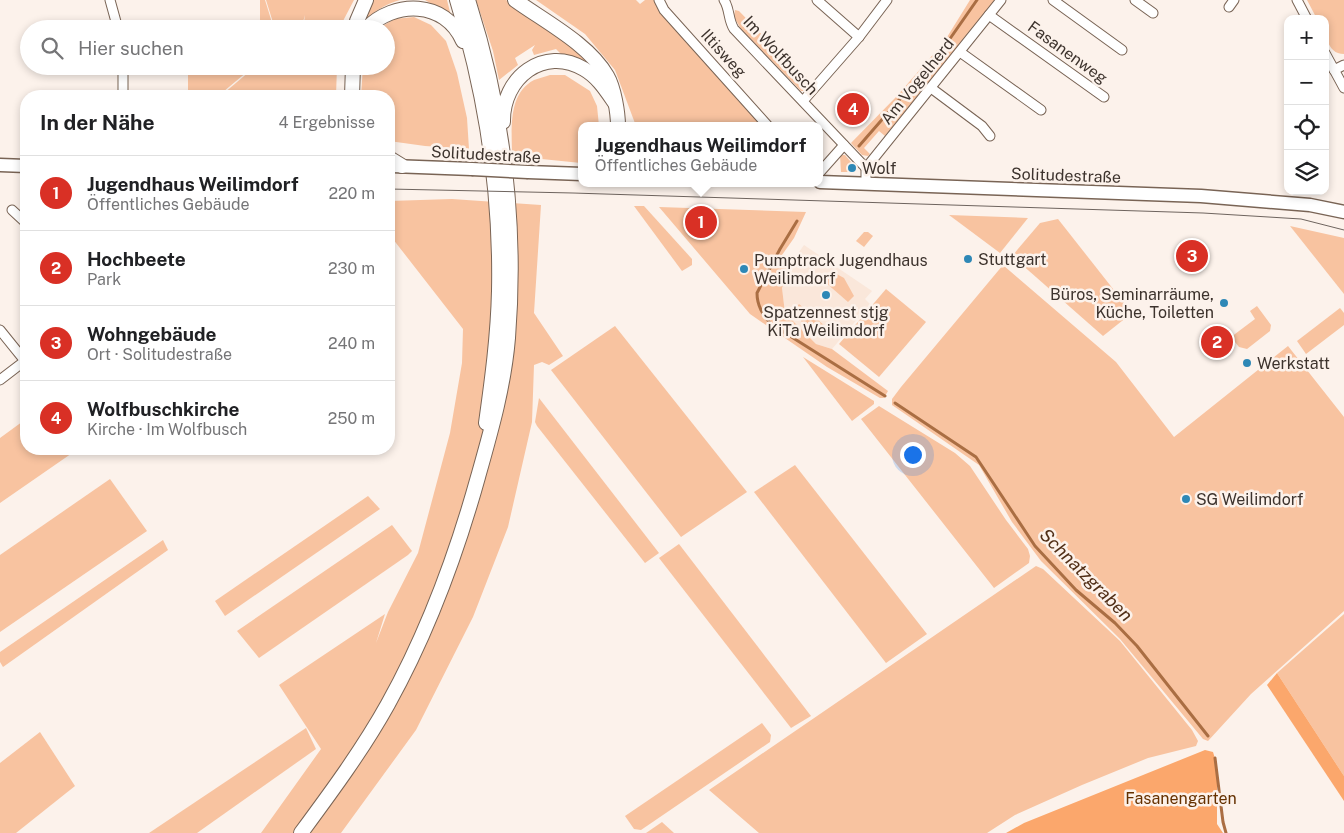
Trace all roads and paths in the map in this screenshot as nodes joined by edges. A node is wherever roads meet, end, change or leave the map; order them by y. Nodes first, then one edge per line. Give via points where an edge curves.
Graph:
1 (110, 0) edge
2 (366, 0) edge
3 (457, 0) edge
4 (468, 0) edge
5 (515, 0) edge
6 (659, 0) edge
7 (724, 0) edge
8 (817, 0) edge
9 (887, 0) edge
10 (1001, 0) edge
11 (1052, 0) edge
12 (1135, 0) edge
13 (1297, 0) edge
14 (1153, 13) dead end
15 (990, 14) junction
16 (1305, 15) edge
17 (116, 20) edge
18 (357, 20) edge
19 (374, 20) edge
20 (859, 37) junction
21 (1122, 50) dead end
22 (472, 52) junction
23 (960, 52) junction
24 (1329, 60) edge
25 (1344, 65) edge
26 (1334, 70) junction
27 (123, 75) edge
28 (353, 75) edge
29 (931, 88) junction
30 (1344, 88) edge
31 (123, 90) edge
32 (352, 90) edge
33 (1104, 97) dead end
34 (803, 101) junction
35 (615, 103) junction
36 (1042, 110) dead end
37 (619, 122) edge
38 (764, 122) edge
39 (823, 122) edge
40 (823, 122) edge
41 (990, 136) dead end
42 (501, 140) junction
43 (844, 145) junction
44 (0, 165) edge
45 (20, 166) edge
46 (395, 166) edge
47 (866, 168) junction
48 (823, 169) edge
49 (578, 174) edge
50 (823, 182) edge
51 (866, 184) junction
52 (1344, 204) edge
53 (1310, 205) junction
54 (12, 210) dead end
55 (1344, 212) edge
56 (20, 217) edge
57 (0, 330) edge
58 (20, 354) edge
59 (20, 365) edge
60 (0, 380) edge
61 (481, 466) junction
62 (302, 833) edge

1 - 17 street
2 - 18 main road
3 - 22 main road
4 - 42 main road via 488,70
5 - 35 main road via 589,54 608,77
6 - 38 street, Iltisweg via 664,10
7 - 34 street, Im Wolfbusch via 734,29
8 - 20 street
9 - 20 street
10 - 15 street, Am Vogelherd
11 - 21 street
12 - 14 street
13 - 16 street
15 - 23 street, Am Vogelherd
15 - 33 street, Fasanenweg
19 - 22 main road via 399,5 421,4 452,22
20 - 34 street
22 - 61 main road via 491,146 500,251 496,338
23 - 29 street, Am Vogelherd
23 - 36 street
24 - 26 street
25 - 26 street
26 - 30 street
27 - 31 street
28 - 32 main road
29 - 41 street via 982,126
29 - 47 street, Am Vogelherd
34 - 40 street, Im Wolfbusch
35 - 37 main road
35 - 42 main road via 598,78 585,69 564,61 536,65 519,78 508,94
39 - 43 street, Im Wolfbusch
42 - 61 main road via 509,221 508,339 499,405
43 - 47 street, Im Wolfbusch
43 - 48 street
44 - 45 main road
46 - 49 main road, Solitudestraße, bridge
47 - 51 street
50 - 51 main road, Solitudestraße
51 - 53 main road, Solitudestraße via 1185,196
52 - 53 main road, Solitudestraße
53 - 55 main road, Solitudestraße
54 - 56 street
57 - 58 street
59 - 60 street
61 - 62 main road via 447,577 411,659 361,749

